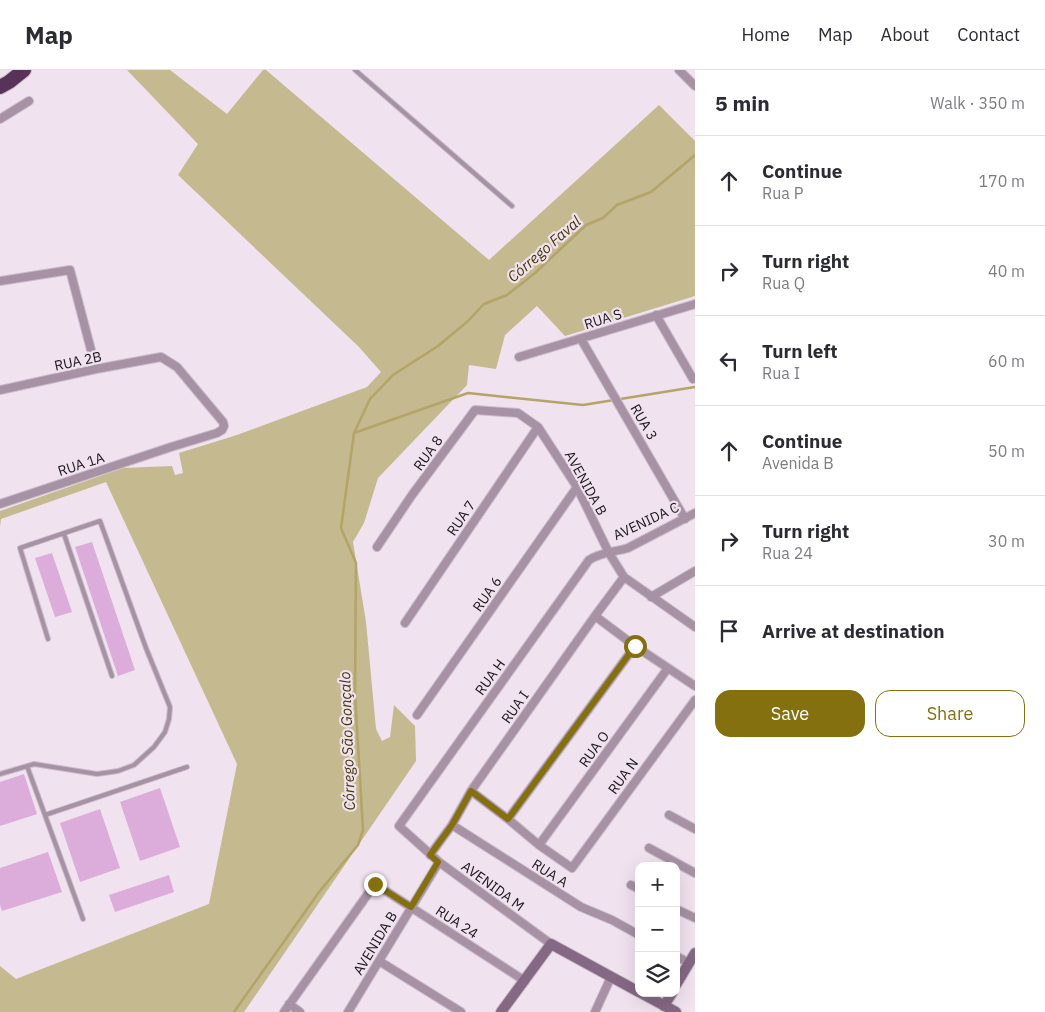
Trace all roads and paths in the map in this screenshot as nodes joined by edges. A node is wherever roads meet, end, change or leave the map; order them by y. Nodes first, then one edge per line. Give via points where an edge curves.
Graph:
1 (24, 70) edge
2 (355, 70) edge
3 (678, 70) edge
4 (695, 86) edge
5 (0, 87) edge
6 (29, 101) dead end
7 (0, 119) edge
8 (512, 206) dead end
9 (0, 281) edge
10 (695, 304) edge
11 (656, 315) junction
12 (581, 339) junction
13 (519, 357) dead end
14 (96, 369) junction
15 (693, 379) dead end
16 (0, 390) edge
17 (518, 413) joint
18 (224, 426) joint
19 (538, 427) junction
20 (577, 486) junction
21 (0, 504) edge
22 (695, 513) edge
23 (685, 519) junction
24 (64, 534) junction
25 (377, 548) dead end
26 (609, 553) junction
27 (695, 571) edge
28 (624, 576) junction
29 (651, 597) junction
30 (595, 616) junction
31 (405, 623) dead end
32 (695, 627) edge
33 (48, 639) dead end
34 (635, 646) junction
35 (668, 668) junction
36 (112, 676) dead end
37 (695, 686) edge
38 (695, 700) edge
39 (417, 715) dead end
40 (27, 766) junction
41 (186, 767) dead end
42 (0, 774) edge
43 (471, 791) junction
44 (44, 814) junction
45 (669, 815) dead end
46 (508, 819) junction
47 (452, 825) junction
48 (398, 826) joint
49 (695, 829) edge
50 (539, 845) junction
51 (649, 848) dead end
52 (430, 855) junction
53 (438, 862) junction
54 (695, 873) edge
55 (411, 907) junction
56 (680, 910) edge
57 (695, 918) edge
58 (83, 919) dead end
59 (635, 933) edge
60 (551, 944) junction
61 (695, 953) edge
62 (680, 958) edge
63 (379, 961) junction
64 (689, 963) junction
65 (612, 977) junction
66 (680, 978) edge
67 (525, 981) junction
68 (635, 990) edge
69 (647, 997) edge
70 (670, 997) edge
71 (289, 1004) junction
72 (664, 1006) junction
73 (284, 1012) edge
74 (300, 1012) edge
75 (348, 1012) edge
76 (461, 1012) edge
77 (501, 1012) edge
78 (595, 1012) edge
79 (676, 1012) edge

1 - 5 highway
2 - 8 lane
3 - 4 street
6 - 7 street
9 - 14 street via 70,270
10 - 11 street, RUA S
11 - 12 street, RUA S
11 - 15 street
12 - 13 street, RUA S
12 - 23 street, RUA 3
14 - 16 street, RUA 2B
14 - 18 street, RUA 2B via 161,357 176,367
17 - 19 street, AVENIDA B
17 - 25 street, RUA 8 via 475,410
18 - 21 street, RUA 1A via 217,433
19 - 20 street, AVENIDA B
19 - 31 street, RUA 7
20 - 26 street, AVENIDA B
20 - 39 street, RUA 6
22 - 23 street, AVENIDA C
23 - 26 street, AVENIDA C via 628,548
24 - 33 lane via 20,548
24 - 36 lane
24 - 40 lane via 100,521 170,707 169,719 165,732 154,747 134,765 118,771 97,774 34,764
26 - 28 street, AVENIDA B
26 - 48 street, RUA H via 597,554 589,560
27 - 29 street
28 - 29 street, AVENIDA B
28 - 30 street, RUA I
29 - 32 street, AVENIDA B
30 - 34 street
30 - 43 street, RUA I
34 - 35 street
34 - 46 street
35 - 37 street
35 - 50 street, RUA O
38 - 50 street, RUA N via 572,868
40 - 42 lane
40 - 44 lane
41 - 44 lane
43 - 46 street
43 - 47 street, RUA I
44 - 58 lane
45 - 49 street
46 - 50 street
47 - 52 street, RUA I
47 - 59 street, RUA A via 582,907
48 - 52 street, AVENIDA M
51 - 54 street
52 - 53 street, AVENIDA M
53 - 55 street, AVENIDA B
53 - 60 street, AVENIDA M
55 - 63 street, AVENIDA B
55 - 67 street, RUA 24
55 - 71 street, RUA 24 via 375,884
56 - 57 street
60 - 65 street
60 - 67 street
61 - 64 street
62 - 64 street
63 - 75 street, AVENIDA B
63 - 76 street
64 - 66 street
65 - 68 street
65 - 78 street
67 - 77 street
69 - 72 street
70 - 72 street
71 - 73 street
71 - 74 street
72 - 79 street

